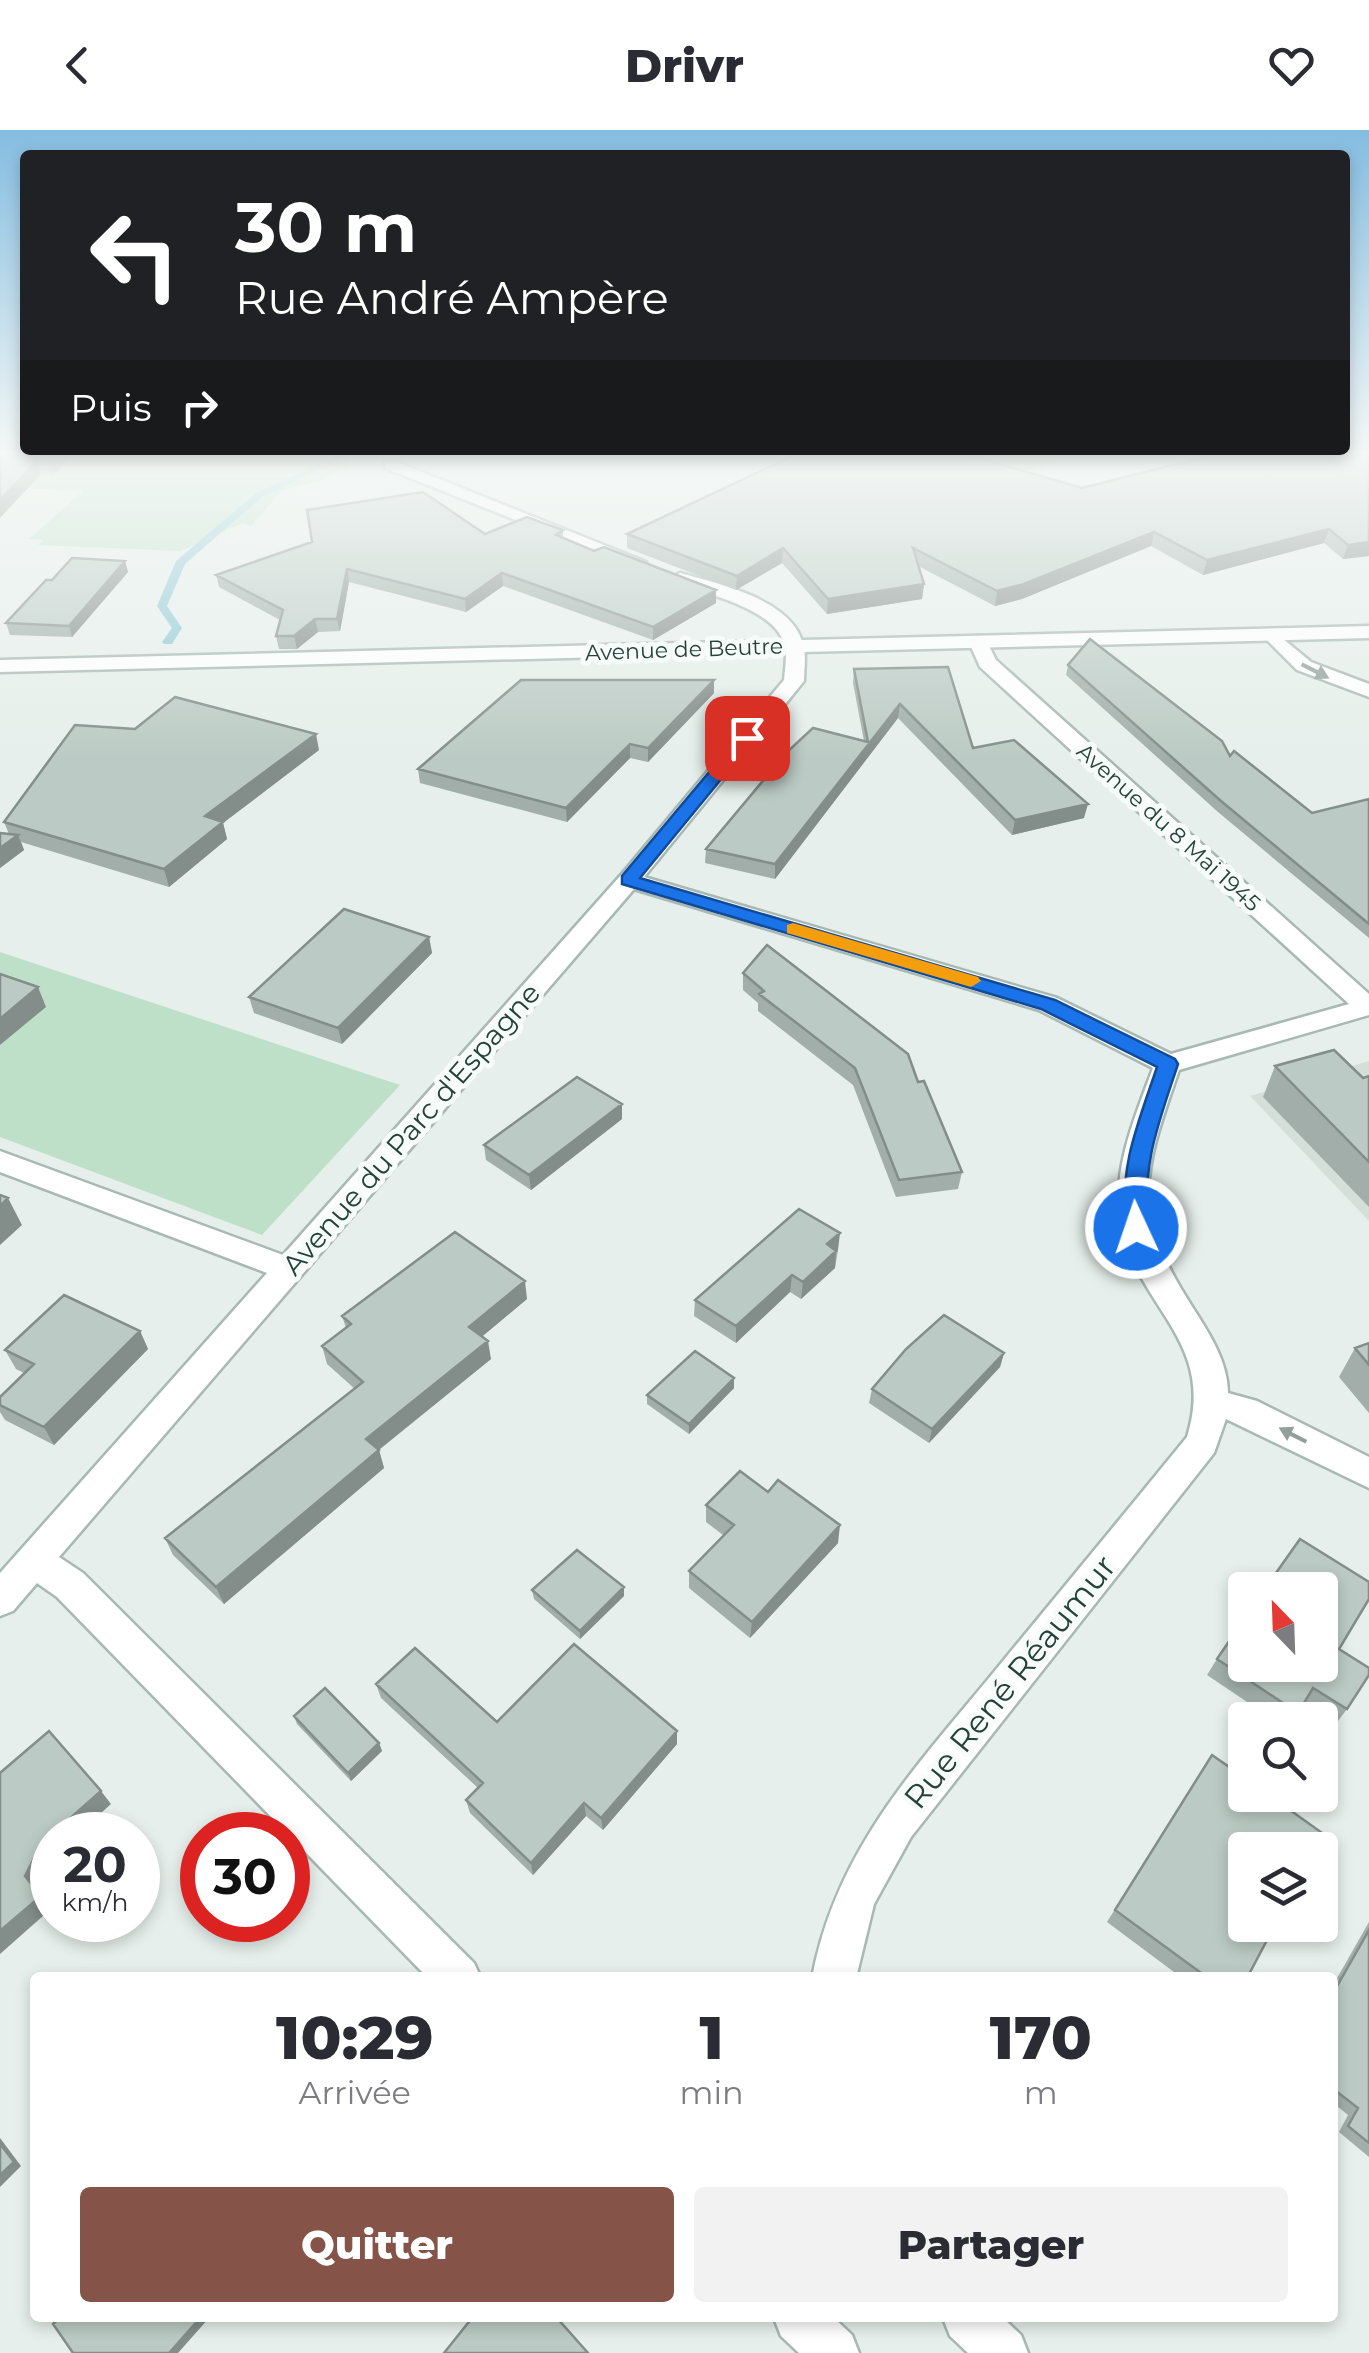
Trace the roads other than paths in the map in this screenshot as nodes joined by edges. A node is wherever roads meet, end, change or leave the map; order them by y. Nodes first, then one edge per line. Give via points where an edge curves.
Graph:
1 (617, 554) edge
2 (1369, 632) edge
3 (1271, 635) junction
4 (978, 642) junction
5 (794, 646) junction
6 (0, 666) edge
7 (1369, 691) edge
8 (629, 880) junction
9 (1368, 1007) edge
10 (1168, 1064) junction
11 (0, 1160) edge
12 (289, 1269) junction
13 (1214, 1402) junction
14 (1369, 1473) edge
15 (34, 1560) junction
16 (0, 1599) edge
17 (453, 1972) edge
18 (835, 1972) edge
19 (803, 2322) edge
20 (972, 2322) edge
21 (834, 2353) edge
22 (1003, 2353) edge

1 - 5 street via 765,612 790,632
2 - 3 street, Avenue de Beutre
3 - 4 street, Avenue de Beutre
3 -> 7 street via 1304,666
4 - 5 street, Avenue de Beutre
4 - 9 street, Avenue du 8 Mai 1945 via 987,663
5 - 6 street, Avenue de Beutre
5 - 8 street, Avenue du Parc d'Espagne via 794,681
8 - 10 street via 1048,1004
8 - 12 street, Avenue du Parc d'Espagne
9 - 10 street
10 - 13 street via 1139,1151 1136,1228 1204,1350
11 - 12 street
12 - 15 street, Avenue du Parc d'Espagne
14 -> 13 street
13 - 18 street, Rue René Réaumur via 1202,1443 897,1823 856,1886
15 - 16 street, Avenue du Parc d'Espagne
15 - 17 street via 70,1585
19 - 21 street
20 - 22 street

